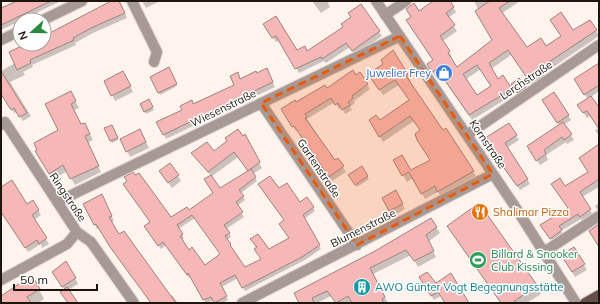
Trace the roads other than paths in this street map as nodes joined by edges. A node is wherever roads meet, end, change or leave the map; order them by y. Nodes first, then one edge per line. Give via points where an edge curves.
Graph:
1 (82, 1) edge
2 (132, 1) edge
3 (376, 1) edge
4 (406, 1) edge
5 (385, 15) junction
6 (52, 16) edge
7 (12, 35) edge
8 (400, 36) junction
9 (1, 40) edge
10 (599, 45) edge
11 (154, 62) dead end
12 (262, 103) junction
13 (2, 121) edge
14 (467, 135) junction
15 (494, 174) junction
16 (57, 202) junction
17 (599, 216) edge
18 (76, 232) junction
19 (357, 245) junction
20 (544, 252) junction
21 (1, 280) edge
22 (599, 295) edge
23 (134, 303) edge
24 (242, 303) edge
25 (576, 303) edge
26 (585, 303) edge

1 - 6 street
2 - 11 street via 157,52
3 - 5 street, Kornstraße
4 - 5 street
5 - 8 street, Kornstraße
7 - 9 street
8 - 12 street, Wiesenstraße
8 - 14 street, Kornstraße
10 - 14 street, Lerchstraße
12 - 16 street, Wiesenstraße
12 - 19 street, Gartenstraße
13 - 16 street, Ringstraße
14 - 15 street, Kornstraße
15 - 19 street, Blumenstraße
15 - 20 street, Kornstraße
16 - 18 street, Ringstraße
17 - 20 street
18 - 21 street via 67,244
18 - 23 street, Ringstraße via 91,242
19 - 24 street, Blumenstraße
20 - 25 street, Kornstraße
22 - 26 main road

